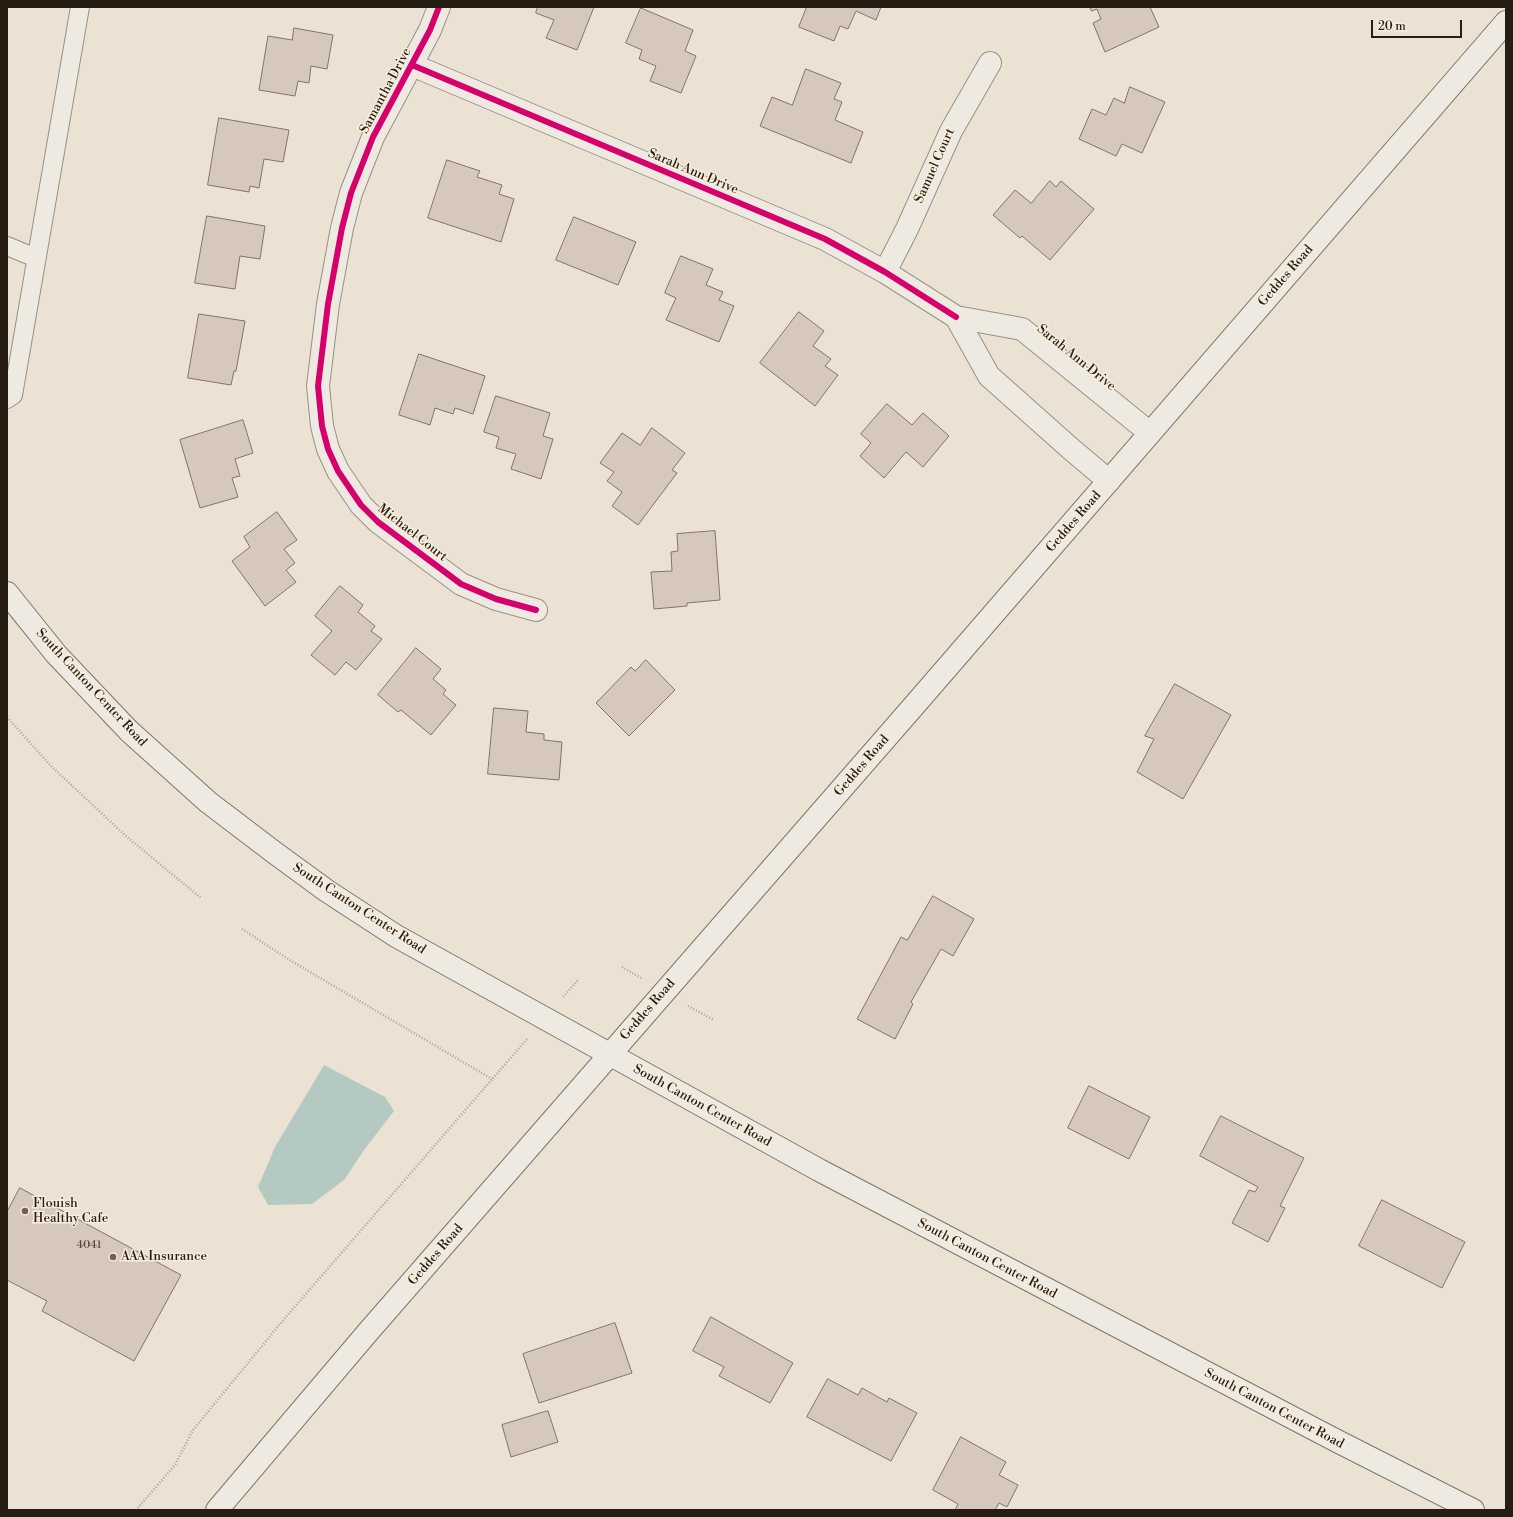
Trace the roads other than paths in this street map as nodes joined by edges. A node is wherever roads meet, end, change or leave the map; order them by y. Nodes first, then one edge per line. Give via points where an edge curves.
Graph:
1 (80, 7) edge
2 (439, 7) edge
3 (1506, 22) edge
4 (990, 63) dead end
5 (412, 65) junction
6 (7, 246) edge
7 (36, 258) junction
8 (885, 272) junction
9 (328, 304) joint
10 (956, 317) junction
11 (7, 399) edge
12 (1150, 433) junction
13 (1109, 481) junction
14 (7, 593) edge
15 (536, 610) dead end
16 (609, 1055) junction
17 (217, 1510) edge
18 (1473, 1510) edge

1 - 7 lane
2 - 5 main road, Samantha Drive
3 - 12 main road, Geddes Road
4 - 8 main road, Samuel Court via 951,131
5 - 8 main road, Sarah Ann Drive via 825,239
5 - 9 main road, Samantha Drive via 373,137 351,193
6 - 7 lane
7 - 11 lane via 12,395
8 - 10 main road, Sarah Ann Drive
9 - 15 main road, Michael Court via 318,386 322,426 328,449 338,471 361,505 378,522 461,584 496,599
10 - 12 main road, Sarah Ann Drive via 1022,329
10 - 13 main road, Sarah Ann Drive via 989,376
12 - 13 main road, Geddes Road
13 - 16 main road, Geddes Road
14 - 16 main road, South Canton Center Road via 56,654 129,731 220,811 327,891 396,936
16 - 17 main road, Geddes Road
16 - 18 main road, South Canton Center Road via 826,1174 1337,1442

